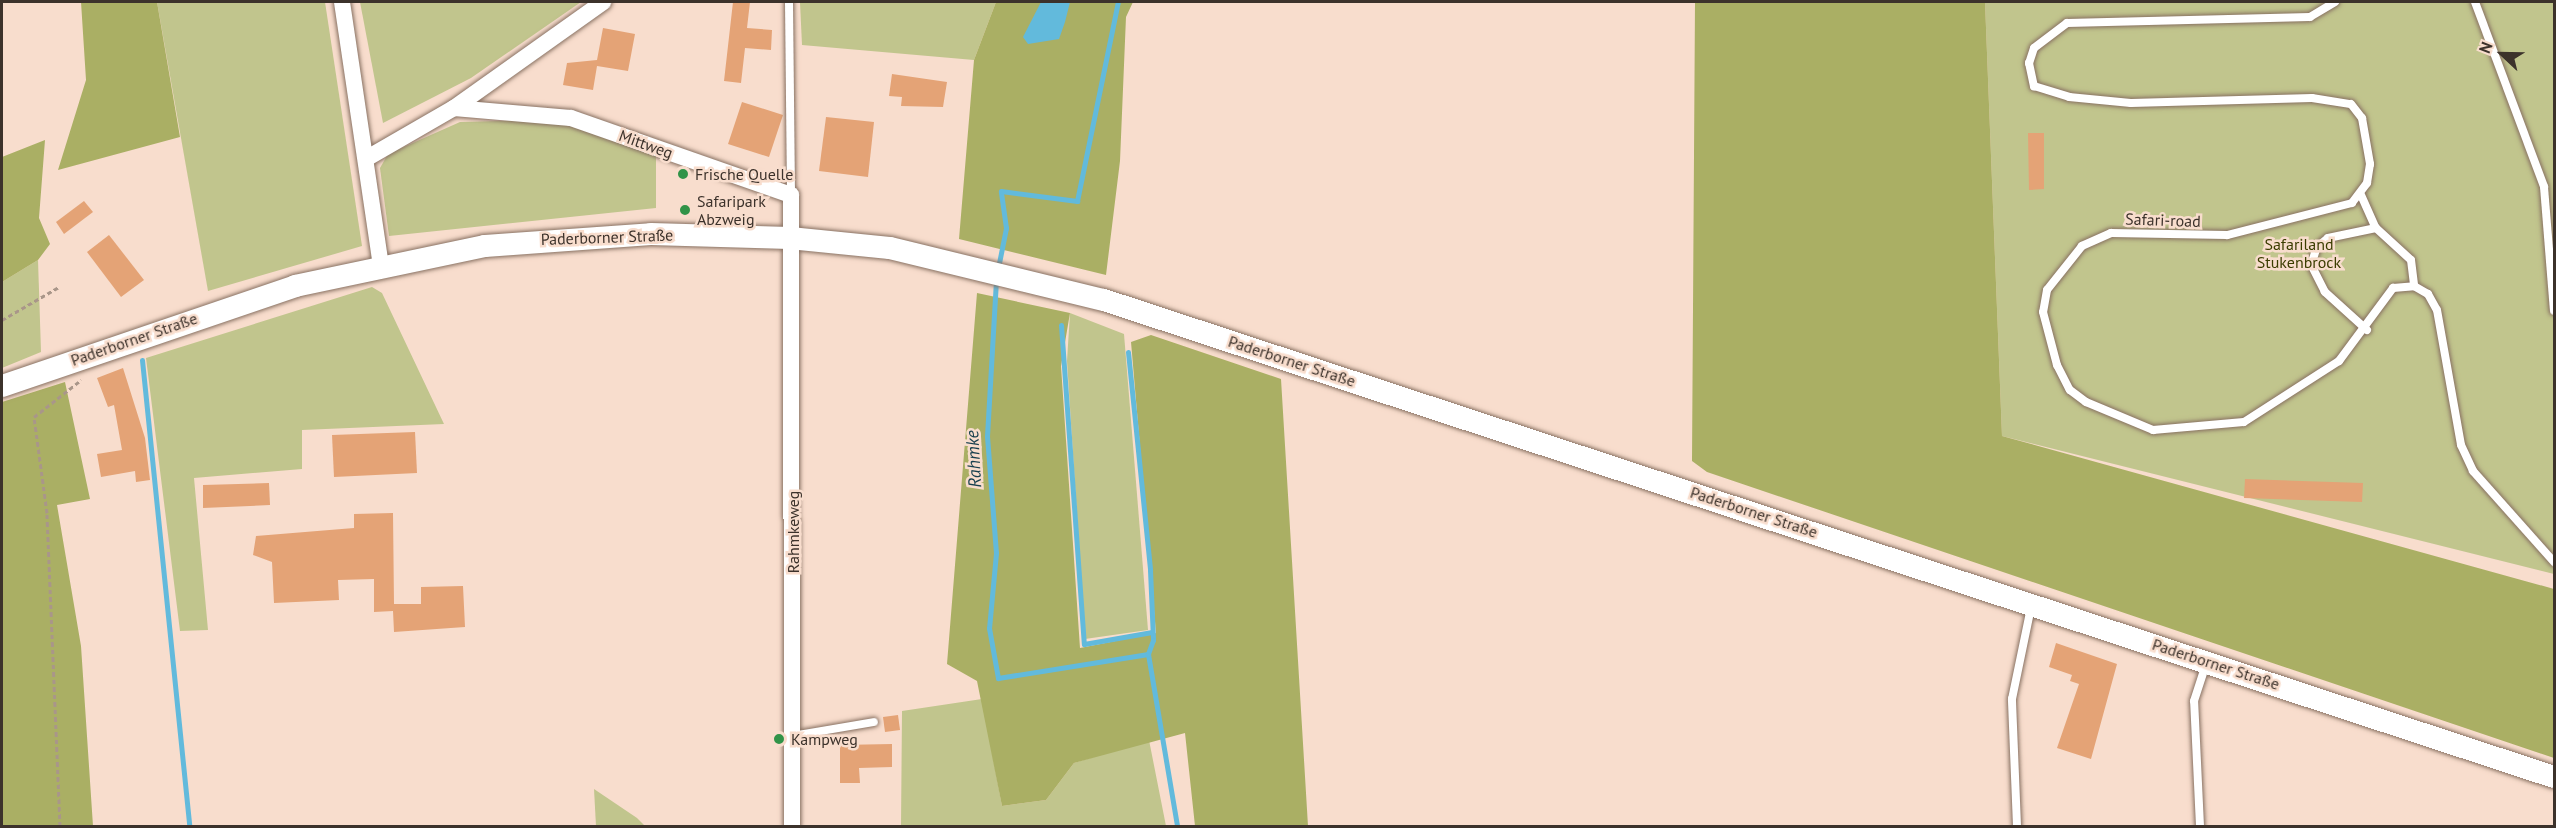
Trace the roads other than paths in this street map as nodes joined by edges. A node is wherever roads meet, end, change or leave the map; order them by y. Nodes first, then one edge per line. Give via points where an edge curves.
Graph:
1 (342, 2) edge
2 (603, 2) edge
3 (789, 2) edge
4 (2335, 2) edge
5 (2475, 2) edge
6 (454, 108) junction
7 (369, 157) junction
8 (791, 195) junction
9 (2361, 195) junction
10 (2376, 228) junction
11 (790, 238) junction
12 (381, 265) junction
13 (2414, 286) junction
14 (2554, 311) edge
15 (2367, 330) junction
16 (2, 386) edge
17 (2554, 562) edge
18 (2033, 603) junction
19 (2207, 661) junction
20 (874, 722) dead end
21 (792, 736) junction
22 (2554, 777) edge
23 (792, 826) edge
24 (2017, 826) edge
25 (2200, 826) edge

1 - 7 street
2 - 6 street
3 - 8 lane
4 - 9 lane via 2310,17 2067,23 2034,48 2030,78 2047,93 2131,103 2312,98 2351,104 2368,140 2370,164
5 - 14 lane via 2544,187
6 - 7 street
6 - 8 street, Mittweg via 571,118
7 - 12 street
8 - 11 street
9 - 10 lane
9 - 15 lane, Safari-road via 2352,203 2227,235 2111,233 2082,246 2063,264 2047,290 2043,312 2047,338 2070,390 2117,417 2153,430 2244,422 2326,371
10 - 13 lane via 2411,260
10 - 15 lane via 2328,238 2317,247 2311,265 2325,292
11 - 12 main road, Paderborner Straße via 600,235 485,246
11 - 18 main road, Paderborner Straße via 890,248 1116,303
11 - 21 street, Rahmkeweg
12 - 16 main road, Paderborner Straße via 295,286
13 - 15 lane, Safari-road via 2393,288
13 - 17 lane via 2428,294 2437,310 2461,445 2473,471
18 - 19 main road, Paderborner Straße
18 - 24 lane via 2023,626 2012,699
19 - 22 main road, Paderborner Straße
19 - 25 lane via 2194,701
20 - 21 lane
21 - 23 street, Rahmkeweg

